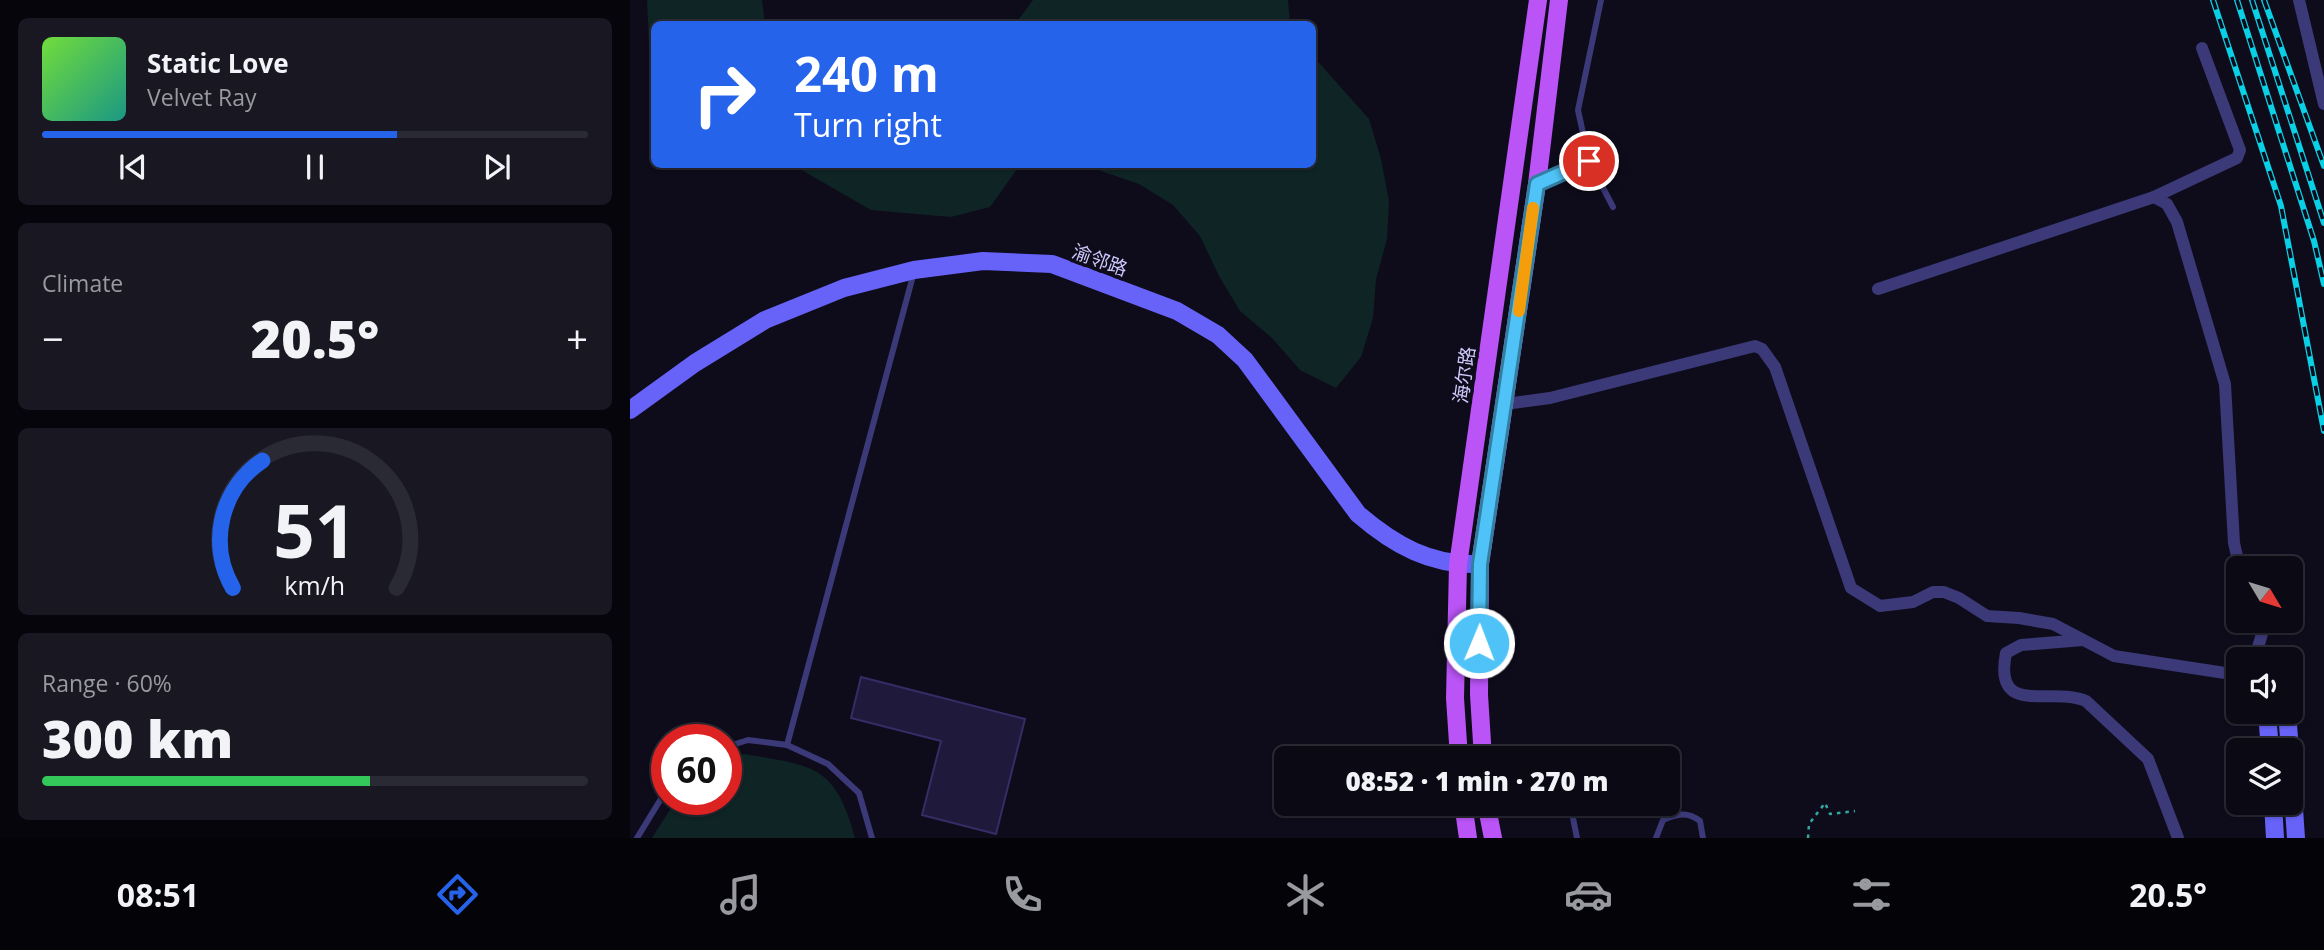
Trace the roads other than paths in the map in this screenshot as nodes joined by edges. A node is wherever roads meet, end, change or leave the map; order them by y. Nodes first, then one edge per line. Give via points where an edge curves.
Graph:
1 (1538, 0) edge
2 (1559, 0) edge
3 (1601, 0) edge
4 (2299, 0) edge
5 (2202, 48) dead end
6 (2324, 104) edge
7 (1589, 161) junction
8 (1537, 184) junction
9 (2154, 197) junction
10 (1613, 207) dead end
11 (914, 270) junction
12 (1878, 289) dead end
13 (1505, 404) junction
14 (630, 410) edge
15 (2237, 556) edge
16 (1480, 564) junction
17 (1458, 565) junction
18 (2084, 640) junction
19 (2226, 673) edge
20 (742, 742) edge
21 (787, 745) junction
22 (1458, 746) edge
23 (1482, 746) edge
24 (651, 815) edge
25 (2274, 815) edge
26 (2294, 815) edge
27 (1465, 816) edge
28 (1489, 816) edge
29 (1573, 816) edge
30 (637, 838) edge
31 (872, 838) edge
32 (1468, 838) edge
33 (1493, 838) edge
34 (1577, 838) edge
35 (1656, 838) edge
36 (1703, 838) edge
37 (2178, 838) edge
38 (2275, 838) edge
39 (2295, 838) edge

1 - 17 main road, 海尔路
2 - 8 main road
3 - 7 lane via 1578,110
4 - 6 street
5 - 9 street via 2240,150 2237,158
7 - 8 lane
7 - 10 lane
8 - 13 main road
9 - 12 street
9 - 15 street via 2167,204 2177,222 2225,384
11 - 14 main road, 渝邻路 via 845,288 765,320
11 - 17 main road, 渝邻路 via 983,261 1052,264 1177,311 1218,335 1245,360 1358,514 1406,550
11 - 21 lane
13 - 16 main road
13 - 18 street via 1550,398 1755,346 1775,367 1851,588 1880,606 1944,592 1987,617 2053,624
16 - 17 main road, 渝邻路
16 - 23 main road
17 - 22 main road, 海尔路
18 - 19 street via 2114,656
18 - 37 street via 2021,645 2006,653 2002,672 2008,687 2021,696 2075,696 2086,701 2148,759
20 - 21 lane
21 - 31 lane via 828,764 859,793
24 - 30 lane
25 - 38 main road
26 - 39 main road
27 - 32 main road
28 - 33 main road
29 - 34 lane
35 - 36 lane via 1663,820 1679,814 1700,821

